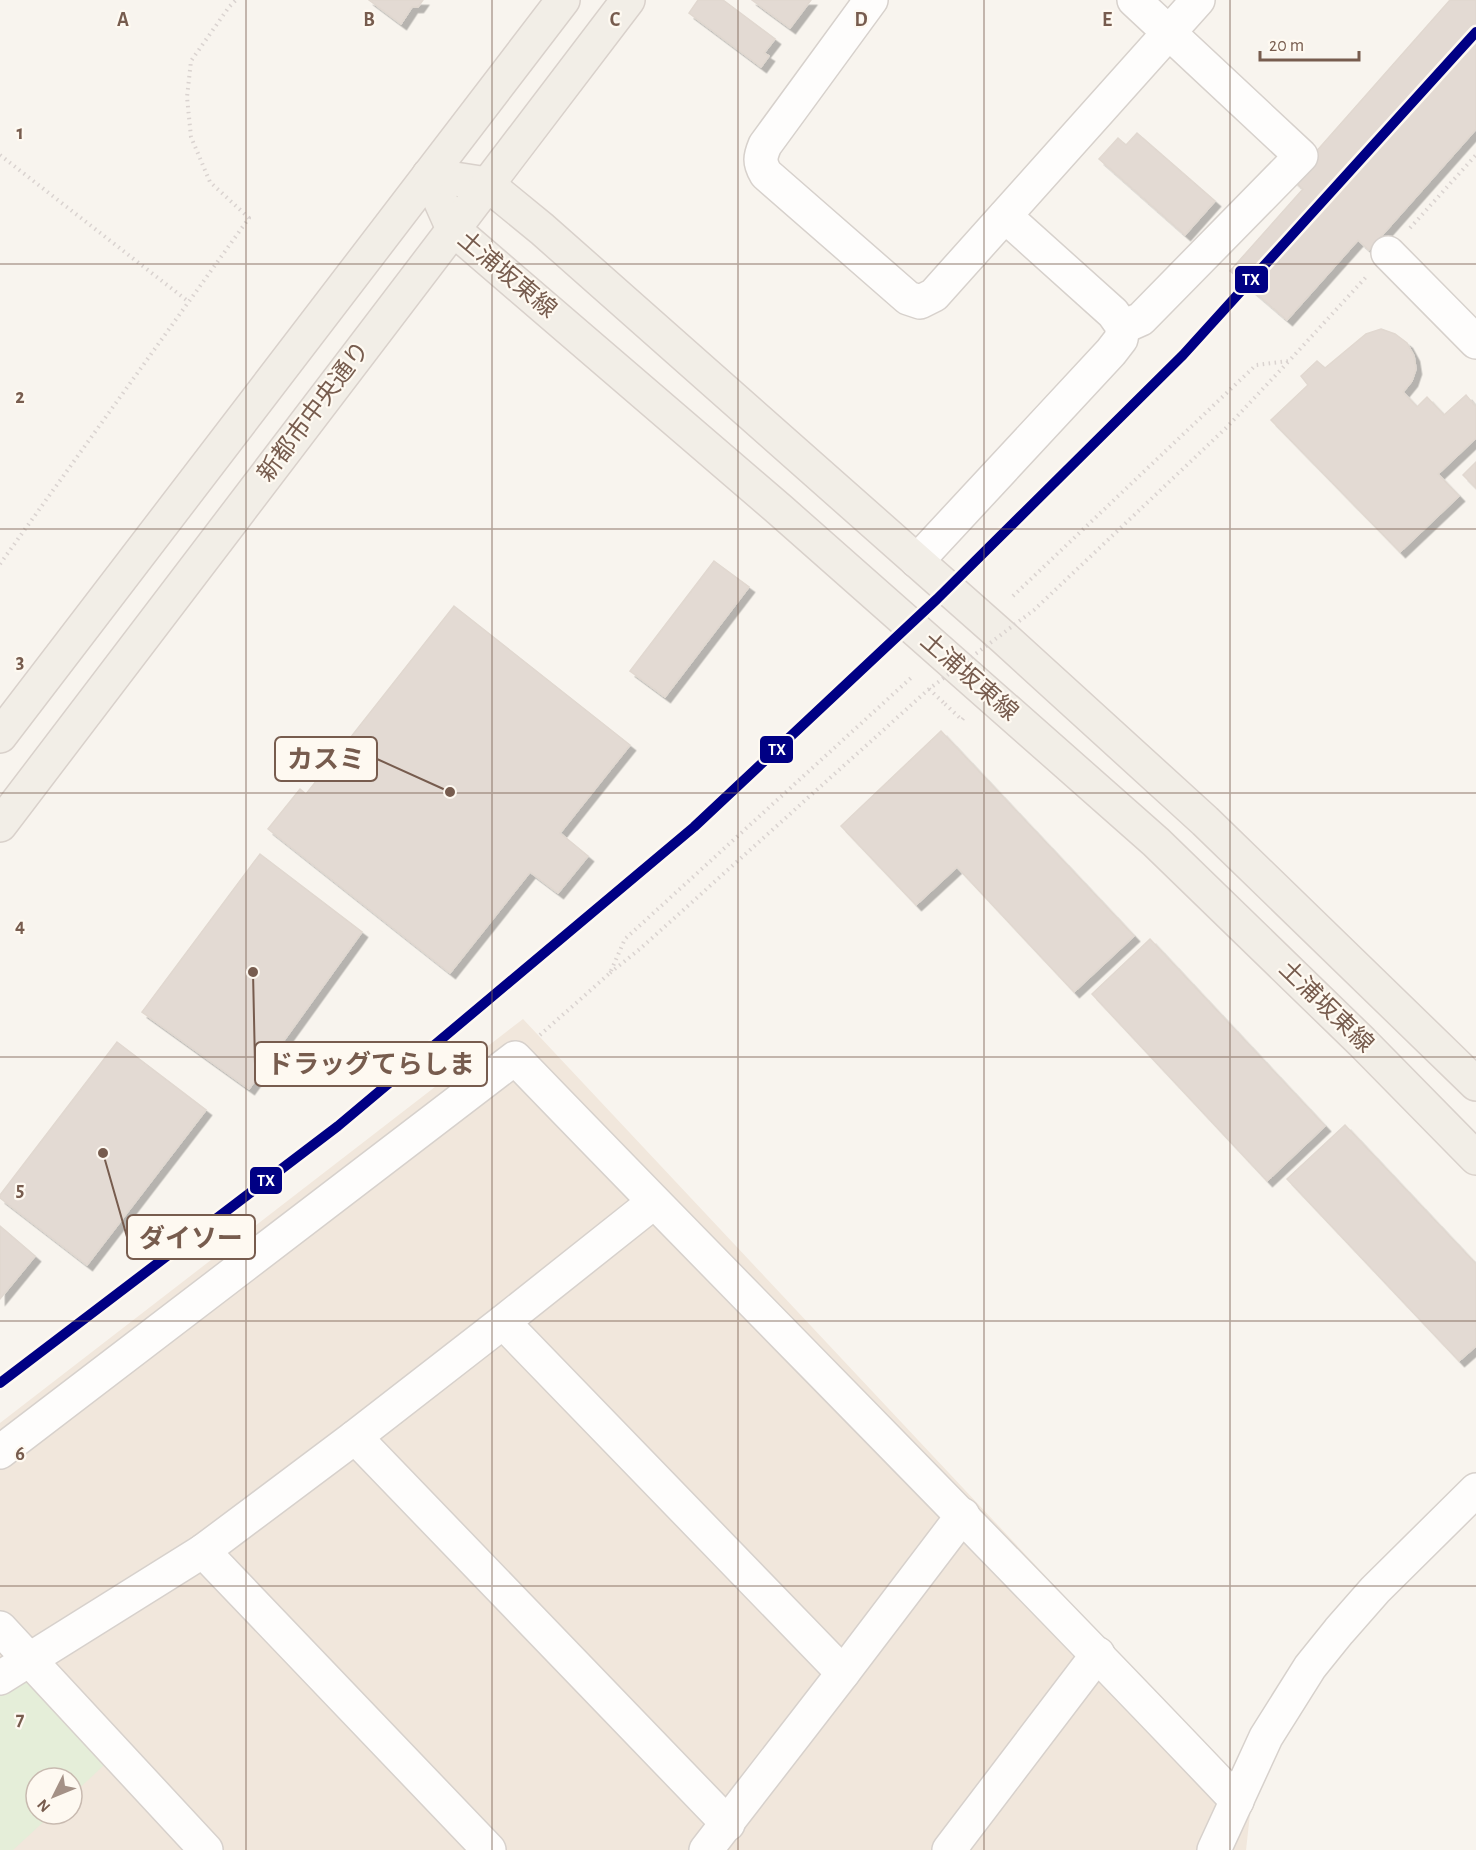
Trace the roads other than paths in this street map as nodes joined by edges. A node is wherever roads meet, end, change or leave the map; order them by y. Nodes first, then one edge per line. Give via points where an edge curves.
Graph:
1 (563, 0) edge
2 (628, 0) edge
3 (872, 0) edge
4 (1134, 0) edge
5 (1198, 0) edge
6 (1170, 32) junction
7 (429, 174) junction
8 (487, 184) junction
9 (1005, 216) junction
10 (453, 230) junction
11 (1388, 253) road end
12 (1123, 327) junction
13 (1476, 342) edge
14 (917, 561) junction
15 (0, 736) edge
16 (0, 825) edge
17 (1476, 1084) edge
18 (1476, 1158) edge
19 (654, 1202) junction
20 (503, 1322) junction
21 (355, 1437) junction
22 (0, 1452) edge
23 (1476, 1490) edge
24 (963, 1515) junction
25 (203, 1551) junction
26 (0, 1628) edge
27 (1098, 1654) junction
28 (29, 1659) junction
29 (843, 1673) junction
30 (0, 1678) edge
31 (1237, 1801) junction
32 (728, 1824) junction
33 (200, 1848) edge
34 (489, 1850) edge
35 (706, 1850) edge
36 (949, 1850) edge
37 (1214, 1850) edge

1 - 7 main road
2 - 8 main road, 新都市中央通り
3 - 9 street via 765,145 760,165 908,298 920,302 934,295
4 - 6 street
5 - 6 street
6 - 9 street
6 - 12 street via 1301,156 1141,320
7 - 8 main road, 土浦坂東線
7 - 10 main road, 土浦坂東線
7 - 15 main road
8 - 10 main road, 新都市中央通り
8 - 14 main road, 土浦坂東線
9 - 12 street
10 - 16 main road, 新都市中央通り
10 - 18 main road, 土浦坂東線 via 780,510 1156,842
11 - 13 street
12 - 14 street via 1121,339 1112,351
14 - 17 main road, 土浦坂東線 via 1204,821
19 - 20 street
19 - 22 street via 515,1058
19 - 24 street
20 - 21 street
20 - 29 street
21 - 25 street
21 - 32 street
23 - 31 street via 1375,1590 1310,1667 1266,1737
24 - 27 street
24 - 29 street
25 - 28 street
25 - 34 street
26 - 28 street
27 - 31 street
27 - 36 street
28 - 30 street
28 - 33 street
29 - 32 street
31 - 37 street
32 - 35 street

